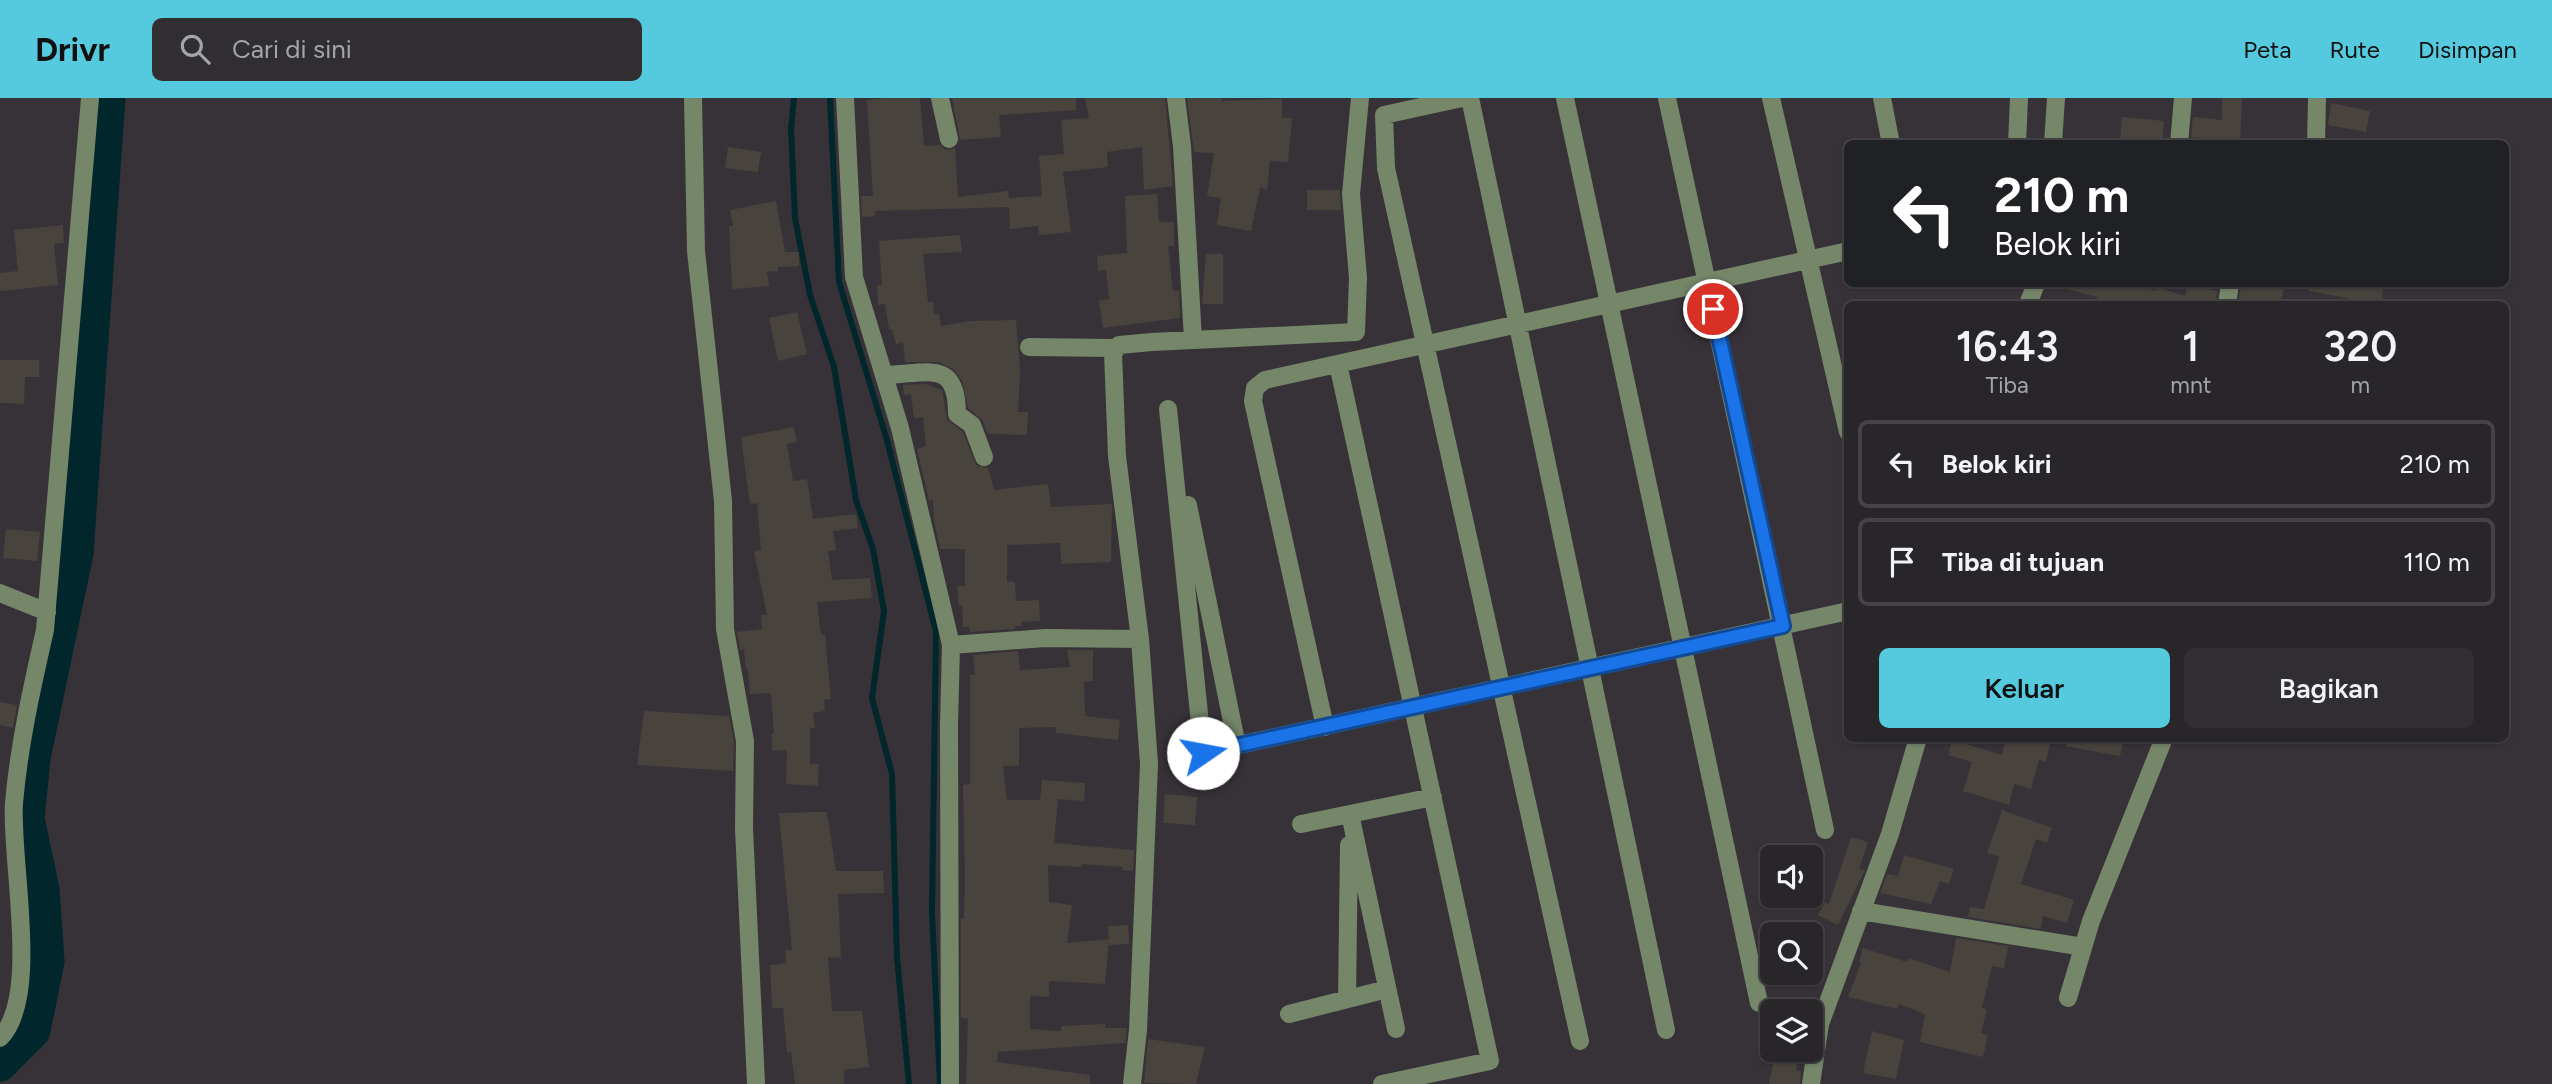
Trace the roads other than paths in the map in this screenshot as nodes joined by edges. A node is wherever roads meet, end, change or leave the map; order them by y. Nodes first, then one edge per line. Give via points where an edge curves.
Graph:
1 (90, 98) edge
2 (693, 98) edge
3 (845, 98) edge
4 (940, 98) edge
5 (1175, 98) edge
6 (1360, 98) edge
7 (1462, 98) edge
8 (1470, 98) edge
9 (1565, 98) edge
10 (1667, 98) edge
11 (1772, 98) edge
12 (1882, 98) edge
13 (1893, 98) edge
14 (2020, 98) edge
15 (2056, 98) edge
16 (2183, 98) edge
17 (2317, 98) edge
18 (949, 139) dead end
19 (1891, 140) edge
20 (1891, 140) edge
21 (2017, 140) edge
22 (2053, 140) edge
23 (2179, 140) edge
24 (2316, 140) edge
25 (1844, 252) edge
26 (1808, 260) junction
27 (1707, 282) junction
28 (1609, 304) junction
29 (1517, 324) junction
30 (1193, 340) junction
31 (1425, 344) junction
32 (1029, 347) dead end
33 (1114, 348) junction
34 (1338, 364) junction
35 (884, 375) junction
36 (1844, 415) edge
37 (984, 457) dead end
38 (0, 593) edge
39 (47, 612) junction
40 (1844, 612) edge
41 (1783, 626) junction
42 (1140, 639) junction
43 (951, 645) junction
44 (1683, 650) junction
45 (1590, 670) junction
46 (1502, 689) junction
47 (1413, 708) junction
48 (1325, 727) junction
49 (1917, 742) edge
50 (2162, 742) edge
51 (1237, 746) junction
52 (1433, 797) junction
53 (1350, 814) junction
54 (1301, 824) dead end
55 (1825, 830) dead end
56 (1861, 911) junction
57 (2083, 947) junction
58 (1387, 989) junction
59 (2068, 998) dead end
60 (1347, 999) junction
61 (1759, 1003) dead end
62 (1289, 1014) dead end
63 (1396, 1029) dead end
64 (1666, 1030) dead end
65 (0, 1038) edge
66 (1580, 1041) dead end
67 (756, 1084) edge
68 (950, 1084) edge
69 (1132, 1084) edge
70 (1382, 1084) edge
71 (1811, 1084) edge

1 - 39 street
2 - 67 street via 696,251 723,501 725,629 745,741 744,828
3 - 35 street via 854,276
4 - 18 street
5 - 30 street
6 - 30 street via 1351,194 1358,278 1356,332
7 - 31 street via 1384,115 1386,168
8 - 29 street
9 - 28 street
10 - 27 street
11 - 26 street
12 - 19 street
13 - 20 street
14 - 21 street
15 - 22 street
16 - 23 street
17 - 24 street
25 - 26 street
26 - 27 street
26 - 36 street
27 - 28 street
27 - 41 street
28 - 29 street
28 - 44 street
29 - 31 street
29 - 45 street
30 - 33 street
31 - 34 street
31 - 46 street
32 - 33 street
33 - 42 street via 1117,456
34 - 47 street
34 - 48 street via 1265,380 1255,388 1253,401
35 - 37 street via 948,377 957,391 957,414 972,425
35 - 43 street
38 - 39 street
39 - 65 street via 14,802 21,989
40 - 41 street
41 - 44 street
41 - 55 street
42 - 43 street via 1045,638
42 - 69 street via 1149,764
43 - 68 street
44 - 45 street
44 - 61 street
45 - 46 street
45 - 64 street
46 - 47 street
46 - 66 street
47 - 48 street
47 - 52 street
48 - 51 street
49 - 56 street
50 - 57 street
51 - 51 street via 1235,732 1168,409 1203,753
52 - 53 street
52 - 70 street via 1490,1061
53 - 54 street
53 - 58 street
53 - 60 street
56 - 57 street
56 - 71 street via 1820,1024
57 - 59 street
58 - 60 street
58 - 63 street
60 - 62 street

